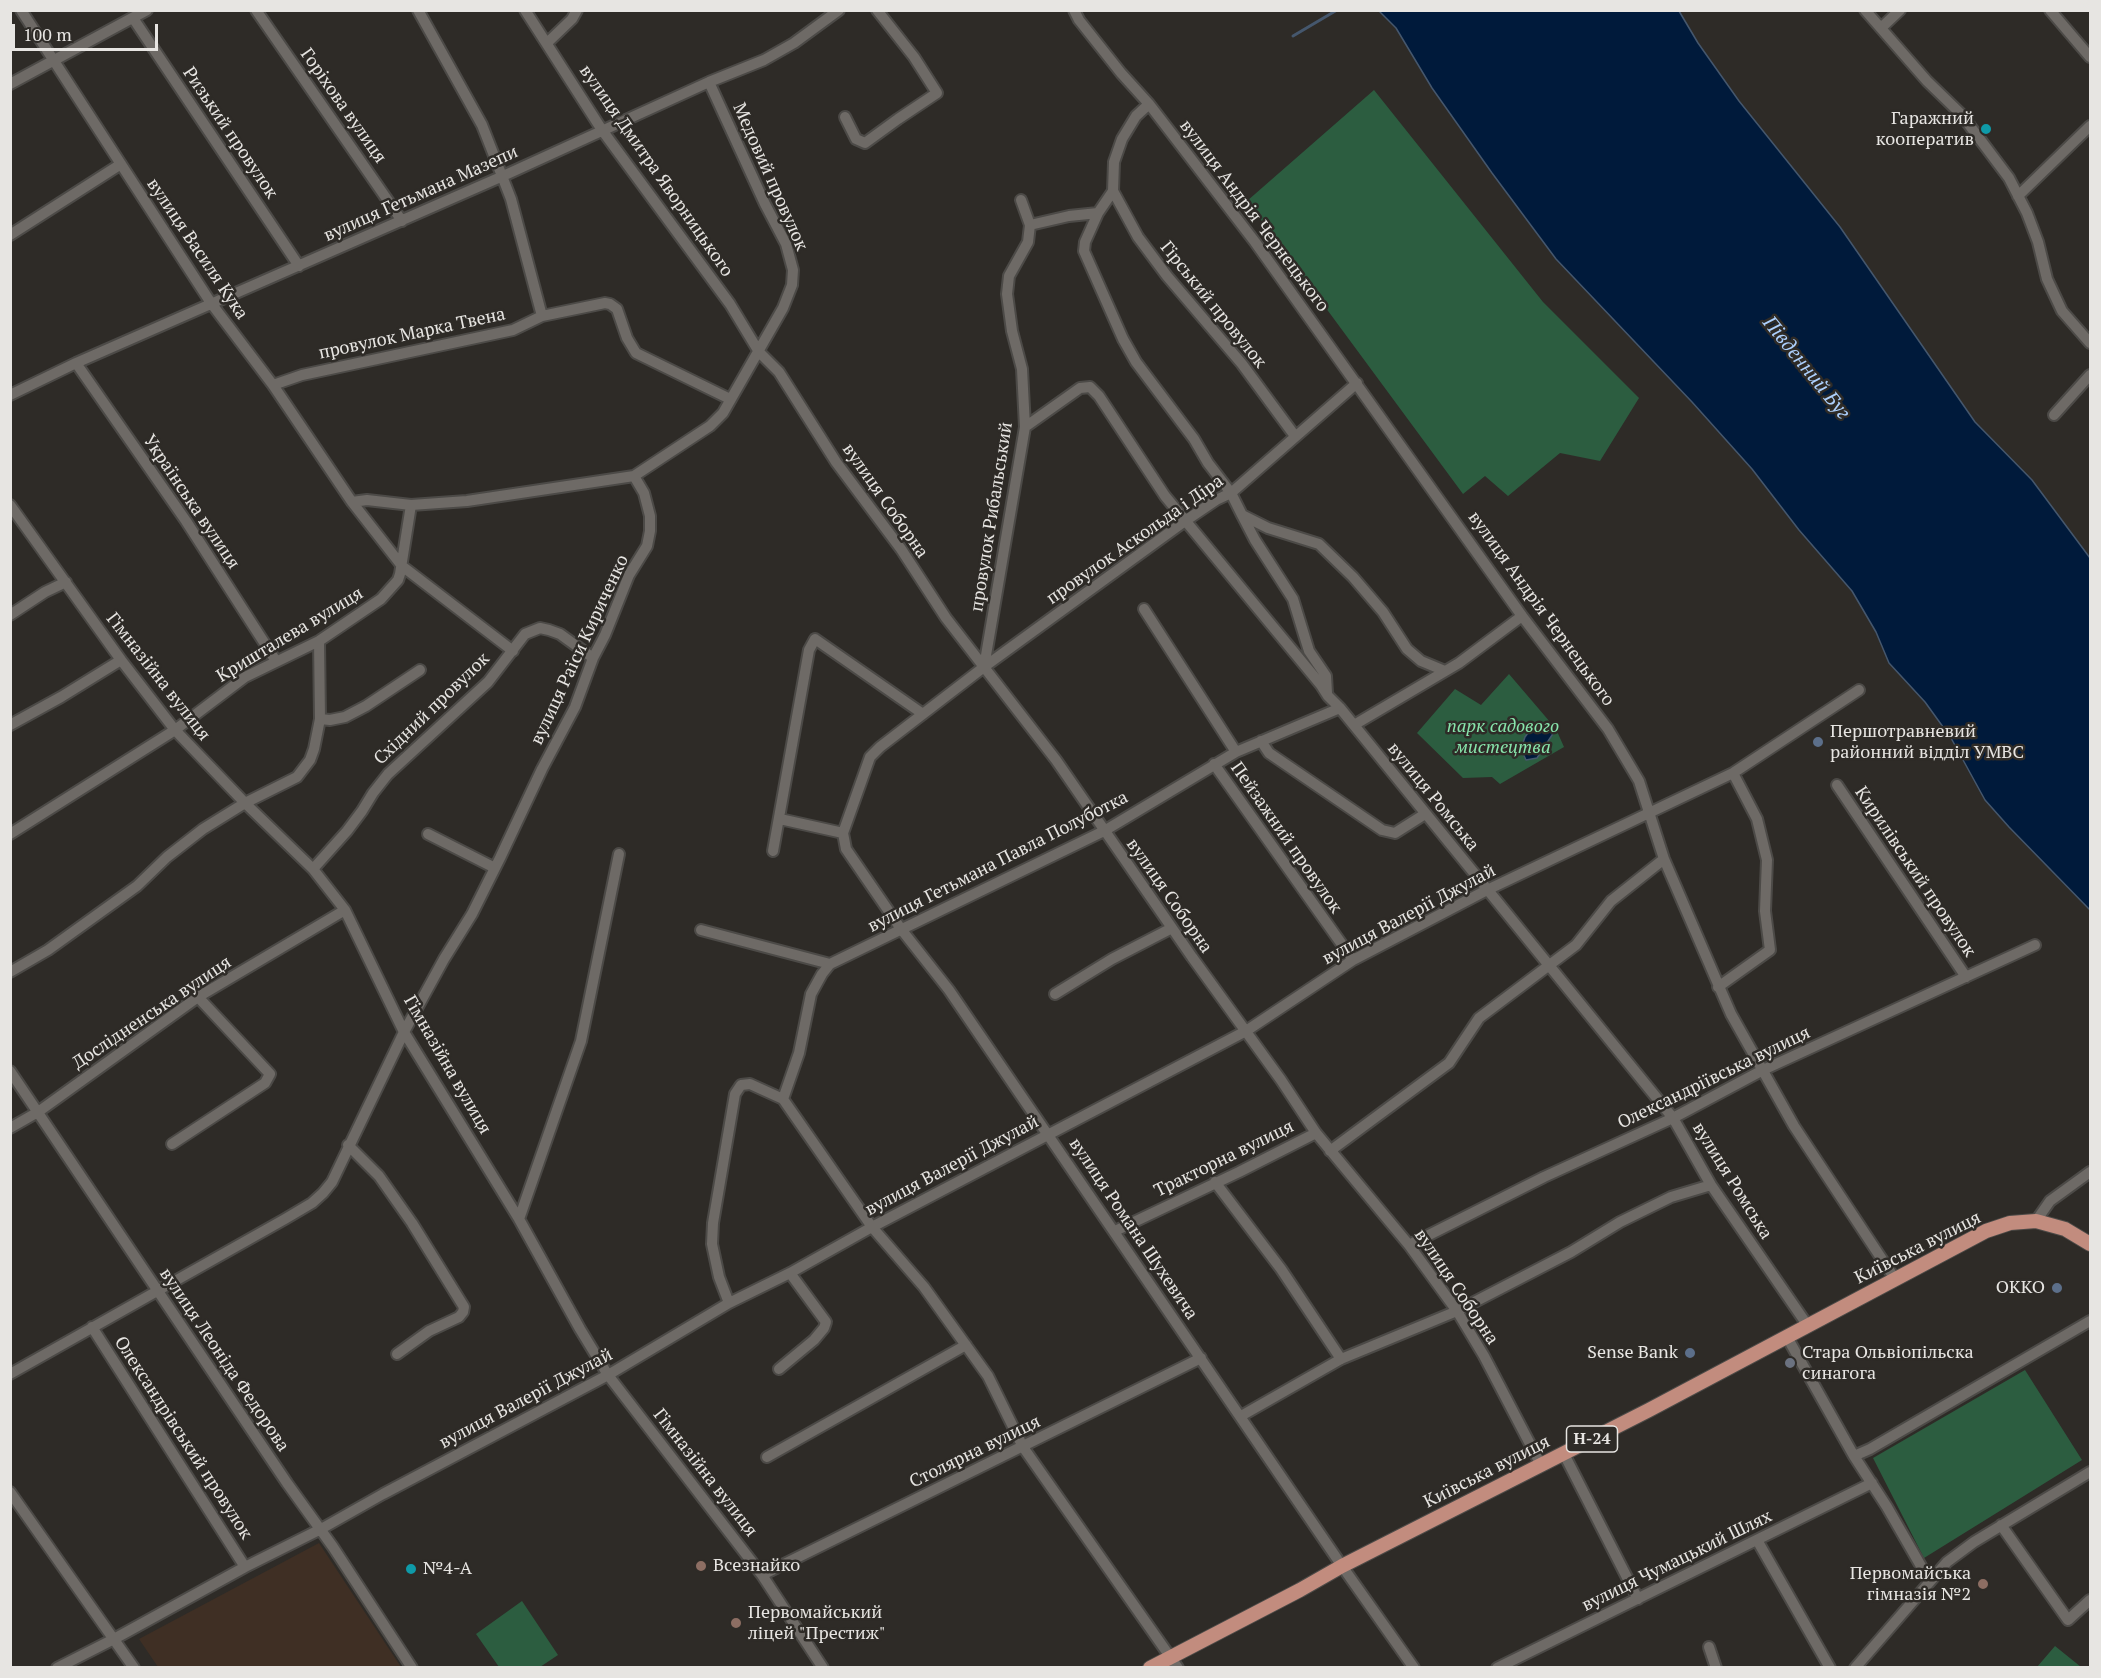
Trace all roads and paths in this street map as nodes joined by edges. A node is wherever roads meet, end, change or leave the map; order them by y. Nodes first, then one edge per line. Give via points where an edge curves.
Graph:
1 (21, 10) edge
2 (147, 10) edge
3 (256, 10) edge
4 (418, 10) edge
5 (525, 10) edge
6 (578, 10) edge
7 (839, 10) edge
8 (877, 10) edge
9 (1074, 10) edge
10 (1865, 10) edge
11 (1900, 10) edge
12 (2050, 10) edge
13 (133, 18) junction
14 (1881, 28) junction
15 (547, 43) junction
16 (2091, 57) edge
17 (53, 62) junction
18 (709, 82) junction
19 (10, 84) edge
20 (1149, 104) junction
21 (845, 117) dead end
22 (2091, 126) edge
23 (602, 130) junction
24 (120, 164) junction
25 (503, 176) junction
26 (1113, 191) junction
27 (2018, 196) junction
28 (1021, 200) dead end
29 (1098, 213) junction
30 (402, 221) junction
31 (1030, 225) junction
32 (10, 235) edge
33 (299, 266) junction
34 (212, 303) junction
35 (542, 316) junction
36 (2091, 343) edge
37 (759, 352) junction
38 (76, 363) junction
39 (2091, 375) edge
40 (1357, 383) junction
41 (273, 385) junction
42 (10, 395) edge
43 (730, 399) junction
44 (2054, 415) dead end
45 (1025, 427) junction
46 (1294, 436) junction
47 (634, 476) junction
48 (1231, 493) junction
49 (352, 502) junction
50 (10, 505) edge
51 (411, 505) junction
52 (1242, 515) junction
53 (1185, 521) junction
54 (402, 566) junction
55 (66, 582) junction
56 (1144, 609) dead end
57 (10, 615) edge
58 (1522, 616) junction
59 (319, 641) junction
60 (513, 651) junction
61 (593, 658) junction
62 (121, 660) junction
63 (276, 661) junction
64 (984, 667) junction
65 (420, 670) dead end
66 (1445, 671) junction
67 (1858, 690) dead end
68 (1328, 696) junction
69 (1340, 708) junction
70 (923, 714) junction
71 (320, 719) junction
72 (10, 725) edge
73 (1354, 725) junction
74 (175, 730) junction
75 (1261, 741) junction
76 (1236, 752) junction
77 (1214, 764) junction
78 (1733, 773) junction
79 (1837, 785) dead end
80 (245, 803) junction
81 (1425, 814) junction
82 (1648, 814) junction
83 (780, 819) junction
84 (1104, 831) junction
85 (843, 832) junction
86 (10, 834) edge
87 (428, 834) dead end
88 (773, 851) dead end
89 (619, 854) dead end
90 (1664, 859) junction
91 (495, 868) junction
92 (313, 869) junction
93 (1487, 890) junction
94 (345, 910) junction
95 (1172, 928) junction
96 (901, 929) junction
97 (701, 930) dead end
98 (2036, 945) dead end
99 (1353, 960) junction
100 (830, 964) junction
101 (1549, 967) junction
102 (10, 972) edge
103 (1966, 977) junction
104 (1718, 987) junction
105 (1055, 994) dead end
106 (198, 997) junction
107 (1246, 1031) junction
108 (404, 1032) junction
109 (1762, 1070) junction
110 (10, 1071) edge
111 (783, 1099) junction
112 (38, 1112) junction
113 (1672, 1118) junction
114 (10, 1128) edge
115 (1316, 1132) junction
116 (1048, 1135) junction
117 (172, 1144) dead end
118 (348, 1145) junction
119 (1330, 1151) junction
120 (2091, 1172) edge
121 (1215, 1182) junction
122 (1711, 1185) junction
123 (519, 1219) junction
124 (2036, 1221) junction
125 (872, 1227) junction
126 (1114, 1231) junction
127 (2091, 1244) edge
128 (1409, 1245) junction
129 (790, 1273) junction
130 (1895, 1279) junction
131 (157, 1291) junction
132 (729, 1303) junction
133 (1457, 1311) junction
134 (2091, 1321) edge
135 (1808, 1326) junction
136 (92, 1327) junction
137 (1787, 1337) junction
138 (966, 1345) junction
139 (397, 1354) dead end
140 (1202, 1358) junction
141 (1341, 1359) junction
142 (779, 1369) dead end
143 (10, 1374) edge
144 (608, 1375) junction
145 (1241, 1416) junction
146 (1023, 1447) junction
147 (1564, 1454) junction
148 (1854, 1456) junction
149 (767, 1457) dead end
150 (1541, 1465) junction
151 (2091, 1472) edge
152 (1872, 1483) junction
153 (10, 1492) edge
154 (2001, 1525) junction
155 (321, 1529) junction
156 (1757, 1540) junction
157 (1342, 1566) junction
158 (245, 1567) junction
159 (762, 1575) junction
160 (1929, 1580) junction
161 (1638, 1599) junction
162 (2091, 1600) edge
163 (114, 1639) junction
164 (1709, 1647) dead end
165 (1174, 1662) edge
166 (1826, 1666) edge
167 (57, 1668) edge
168 (134, 1668) edge
169 (412, 1668) edge
170 (823, 1668) edge
171 (1149, 1668) edge
172 (1414, 1668) edge
173 (1497, 1668) edge
174 (1716, 1668) edge
175 (1855, 1668) edge

1 - 17 street, вулиця Василя Кука
2 - 13 street
3 - 30 street, Горіхова вулиця
4 - 25 street via 482,125
5 - 15 street, вулиця Дмитра Яворницького
6 - 15 street
7 - 18 street, вулиця Гетьмана Мазепи via 764,60
8 - 21 street via 937,93 865,143 856,139
9 - 20 street, вулиця Андрія Чернецького via 1120,73
10 - 14 street
11 - 14 street
12 - 16 street
13 - 17 street
13 - 33 street, Ризький провулок
14 - 27 street via 1961,114
15 - 23 street, вулиця Дмитра Яворницького
17 - 19 street
17 - 24 street, вулиця Василя Кука
18 - 23 street, вулиця Гетьмана Мазепи
18 - 37 street, Медовий провулок via 786,244 793,270 783,308
20 - 26 street via 1122,139 1114,162
20 - 40 street, вулиця Андрія Чернецького
22 - 27 street
23 - 25 street, вулиця Гетьмана Мазепи
23 - 37 street, вулиця Дмитра Яворницького via 730,304
24 - 32 street
24 - 34 street, вулиця Василя Кука
25 - 30 street, вулиця Гетьмана Мазепи
25 - 35 street
26 - 29 street
26 - 46 street, Гірський провулок via 1138,237 1242,364
27 - 36 street via 2062,311
28 - 31 street
29 - 31 street
29 - 48 street via 1084,251 1123,339
30 - 33 street, вулиця Гетьмана Мазепи
31 - 45 street, провулок Рибальський via 1028,242 1009,276 1006,294 1022,369
33 - 34 street, вулиця Гетьмана Мазепи
34 - 38 street, вулиця Гетьмана Мазепи
34 - 41 street, вулиця Василя Кука
35 - 41 street, провулок Марка Твена via 513,330 302,375
35 - 43 street, провулок Марка Твена via 610,304 617,309 636,352
37 - 43 street
37 - 64 street, вулиця Соборна via 779,372 836,462
38 - 42 street, вулиця Гетьмана Мазепи
38 - 63 street, Українська вулиця via 186,521
39 - 44 street
40 - 46 street, провулок Аскольда і Діра
40 - 58 street, вулиця Андрія Чернецького
41 - 49 street, вулиця Василя Кука
43 - 47 street via 710,426
45 - 53 street, вулиця Ромська via 1080,388 1090,387
45 - 64 street, провулок Рибальський
46 - 48 street, провулок Аскольда і Діра
47 - 51 street via 467,501
47 - 61 street, вулиця Раїси Кириченко via 650,516 647,546 629,575
48 - 52 street
48 - 53 street, провулок Аскольда і Діра
49 - 51 street
49 - 54 street, вулиця Василя Кука
50 - 55 street, Гімназійна вулиця
51 - 54 street, Кришталева вулиця
52 - 66 street via 1268,528 1319,544 1383,612 1407,650
52 - 68 street via 1293,599 1309,651 1326,676
53 - 64 street, провулок Аскольда і Діра
53 - 68 street, вулиця Ромська
54 - 59 street, Кришталева вулиця via 398,580 381,599
54 - 60 street, вулиця Василя Кука
55 - 57 street
55 - 62 street, Гімназійна вулиця
56 - 76 street, Пейзажний провулок
58 - 66 street
58 - 82 street, вулиця Андрія Чернецького via 1608,729 1639,781
59 - 63 street, Кришталева вулиця
59 - 71 street
60 - 61 street, Східний провулок via 525,634 540,628 560,634
60 - 92 street, Східний провулок via 488,682 388,774 363,812
61 - 91 street, вулиця Раїси Кириченко via 575,707
62 - 72 street
62 - 74 street, Гімназійна вулиця
63 - 74 street, Кришталева вулиця via 244,676
64 - 70 street, провулок Аскольда і Діра
64 - 84 street, вулиця Соборна via 1056,760
65 - 71 street via 345,717
66 - 73 street
67 - 78 street, вулиця Валерії Джулай
68 - 69 street, вулиця Ромська
69 - 73 street, вулиця Ромська
69 - 75 street, вулиця Гетьмана Павла Полуботка
70 - 83 street via 814,639
70 - 85 street via 870,757
71 - 80 street via 310,760 297,777
73 - 81 street, вулиця Ромська
74 - 80 street, Гімназійна вулиця
74 - 86 street, Кришталева вулиця
75 - 76 street, вулиця Гетьмана Павла Полуботка
75 - 81 street via 1269,753 1382,830 1395,833
76 - 77 street, вулиця Гетьмана Павла Полуботка
77 - 84 street, вулиця Гетьмана Павла Полуботка
77 - 99 street, Пейзажний провулок
78 - 82 street, вулиця Валерії Джулай
78 - 104 street via 1757,819 1767,860 1765,911 1770,950
79 - 103 street, Кирилівський провулок
80 - 92 street, Гімназійна вулиця
80 - 102 street via 203,829 137,886 75,931
81 - 93 street, вулиця Ромська
82 - 90 street, вулиця Андрія Чернецького
82 - 93 street, вулиця Валерії Джулай
83 - 85 street
83 - 88 street
84 - 95 street, вулиця Соборна
84 - 96 street, вулиця Гетьмана Павла Полуботка
85 - 96 street, вулиця Романа Шухевича via 846,849
87 - 91 street
89 - 123 street via 581,1041
90 - 101 street via 1611,901 1576,945
90 - 104 street, вулиця Андрія Чернецького
91 - 108 street, вулиця Раїси Кириченко
92 - 94 street, Гімназійна вулиця
93 - 99 street, вулиця Валерії Джулай
93 - 101 street, вулиця Ромська
94 - 106 street, Дослідненська вулиця
94 - 108 street, Гімназійна вулиця
95 - 105 street
95 - 107 street, вулиця Соборна
96 - 100 street, вулиця Гетьмана Павла Полуботка
96 - 116 street, вулиця Романа Шухевича via 949,990
97 - 100 street
98 - 103 street, Олександріївська вулиця
99 - 107 street, вулиця Валерії Джулай
100 - 111 street via 811,994 799,1053
101 - 113 street, вулиця Ромська
101 - 119 street via 1479,1018 1449,1063
103 - 109 street, Олександріївська вулиця
104 - 109 street, вулиця Андрія Чернецького
106 - 112 street, Дослідненська вулиця
106 - 117 street via 270,1074 265,1083
107 - 115 street, вулиця Соборна
107 - 116 street, вулиця Валерії Джулай
108 - 118 street, вулиця Раїси Кириченко
108 - 123 street, Гімназійна вулиця
109 - 113 street, Олександріївська вулиця
109 - 130 street, вулиця Андрія Чернецького via 1794,1126
110 - 112 street, вулиця Леоніда Федорова
111 - 125 street
111 - 132 street via 750,1084 741,1085 735,1094 712,1244
112 - 114 street, Дослідненська вулиця
112 - 131 street, вулиця Леоніда Федорова
113 - 122 street, вулиця Ромська
113 - 128 street, Олександріївська вулиця
115 - 119 street, вулиця Соборна
115 - 121 street, Тракторна вулиця
116 - 125 street, вулиця Валерії Джулай
116 - 126 street, вулиця Романа Шухевича
118 - 131 street, вулиця Раїси Кириченко via 332,1182 312,1203
118 - 139 street via 379,1176 464,1307 459,1317 429,1331
119 - 128 street, вулиця Соборна
120 - 124 street via 2050,1201
121 - 126 street, Тракторна вулиця
121 - 141 street via 1281,1269
122 - 133 street via 1671,1197 1620,1222
122 - 135 street, вулиця Ромська
123 - 144 street, Гімназійна вулиця
124 - 127 main road, Н-24 via 2065,1229
124 - 130 main road, Київська вулиця / Н-24 via 2010,1223 1986,1232
125 - 129 street, вулиця Валерії Джулай
125 - 138 street via 924,1287
126 - 140 street, вулиця Романа Шухевича
128 - 133 street, вулиця Соборна
129 - 132 street, вулиця Валерії Джулай
129 - 142 street via 826,1322 813,1340
130 - 135 main road, Київська вулиця / Н-24
131 - 136 street, вулиця Раїси Кириченко
131 - 155 street, вулиця Леоніда Федорова
132 - 144 street, вулиця Валерії Джулай
133 - 141 street
133 - 150 street, вулиця Соборна
134 - 148 street
135 - 137 main road, Київська вулиця / Н-24
136 - 143 street, вулиця Раїси Кириченко
136 - 158 street, Олександрівський провулок
137 - 147 main road, Київська вулиця / Н-24
137 - 148 street
138 - 146 street via 988,1376
138 - 149 street
140 - 145 street, вулиця Романа Шухевича
140 - 146 street, Столярна вулиця
141 - 145 street
144 - 155 street, вулиця Валерії Джулай
144 - 159 street, Гімназійна вулиця
145 - 157 street, вулиця Романа Шухевича
146 - 159 street, Столярна вулиця
146 - 165 street
147 - 150 main road, Київська вулиця / Н-24
147 - 161 street
148 - 152 street
150 - 157 main road, Київська вулиця / Н-24
151 - 154 street
152 - 156 street, вулиця Чумацький Шлях
152 - 160 street
153 - 163 street
154 - 160 street via 1947,1562
154 - 162 street via 2068,1620
155 - 158 street, вулиця Валерії Джулай
155 - 169 street, вулиця Леоніда Федорова
156 - 161 street, вулиця Чумацький Шлях
156 - 166 street
157 - 165 main road, Київська вулиця / Н-24
157 - 172 street, вулиця Романа Шухевича
158 - 163 street, вулиця Валерії Джулай
159 - 170 street, Гімназійна вулиця
160 - 175 street
161 - 173 street, вулиця Чумацький Шлях
163 - 167 street, вулиця Валерії Джулай
163 - 168 street
164 - 174 street
165 - 171 main road, Київська вулиця / Н-24

